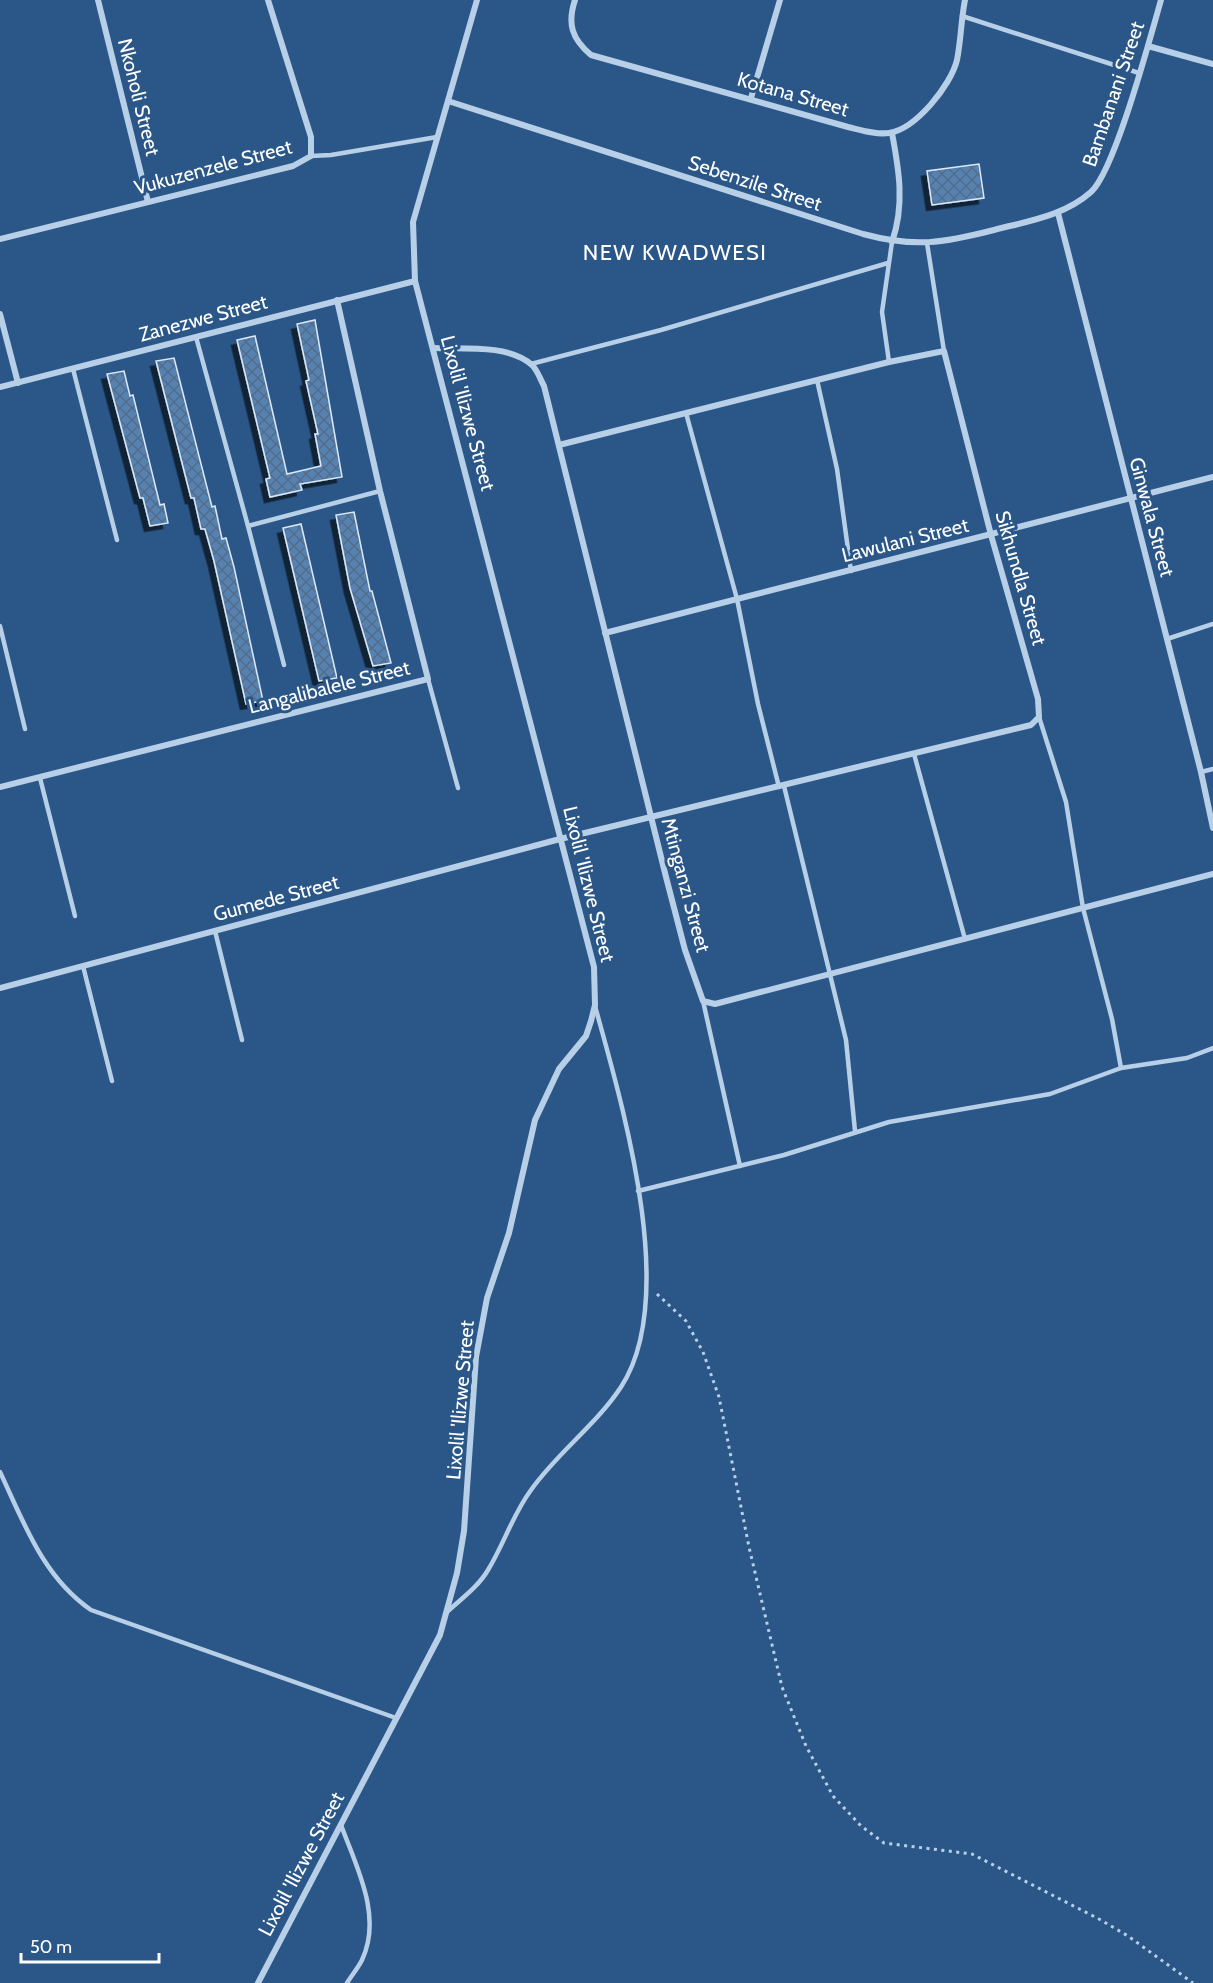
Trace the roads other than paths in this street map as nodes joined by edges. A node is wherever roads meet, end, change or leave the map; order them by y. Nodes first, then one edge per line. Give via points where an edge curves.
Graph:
1 (98, 0) edge
2 (268, 0) edge
3 (477, 0) edge
4 (575, 0) edge
5 (780, 0) edge
6 (965, 0) edge
7 (1161, 0) edge
8 (961, 16) junction
9 (1148, 46) junction
10 (1213, 64) edge
11 (1139, 73) junction
12 (751, 98) junction
13 (448, 101) junction
14 (892, 133) junction
15 (437, 137) junction
16 (311, 156) junction
17 (148, 202) junction
18 (1058, 213) junction
19 (0, 239) edge
20 (892, 242) junction
21 (927, 243) junction
22 (888, 263) junction
23 (415, 281) junction
24 (337, 300) junction
25 (0, 314) edge
26 (196, 337) junction
27 (433, 348) junction
28 (944, 351) junction
29 (889, 362) junction
30 (531, 364) junction
31 (73, 369) junction
32 (817, 380) junction
33 (18, 383) junction
34 (0, 387) edge
35 (686, 413) junction
36 (559, 445) junction
37 (1213, 477) edge
38 (380, 491) junction
39 (1130, 500) junction
40 (248, 526) junction
41 (991, 535) junction
42 (117, 540) dead end
43 (851, 571) junction
44 (737, 599) junction
45 (1213, 624) edge
46 (0, 626) edge
47 (605, 633) junction
48 (1167, 639) junction
49 (284, 665) dead end
50 (428, 679) junction
51 (1039, 717) junction
52 (25, 729) dead end
53 (914, 754) junction
54 (1213, 769) edge
55 (1201, 772) junction
56 (40, 778) junction
57 (782, 787) junction
58 (0, 788) edge
59 (458, 788) dead end
60 (651, 819) junction
61 (1213, 828) edge
62 (560, 839) junction
63 (1213, 874) edge
64 (1083, 908) junction
65 (75, 916) dead end
66 (215, 931) junction
67 (965, 939) junction
68 (82, 966) junction
69 (831, 974) junction
70 (0, 988) edge
71 (703, 1002) junction
72 (595, 1005) junction
73 (242, 1040) dead end
74 (1213, 1048) edge
75 (1121, 1068) junction
76 (112, 1081) dead end
77 (855, 1131) junction
78 (740, 1166) junction
79 (638, 1191) junction
80 (0, 1472) edge
81 (447, 1612) junction
82 (396, 1718) junction
83 (340, 1824) junction
84 (258, 1983) edge
85 (347, 1983) edge

1 - 17 street, Nkoholi Street
2 - 16 street, Vukuzenzele Street via 311,137
3 - 13 street, Lixolil 'Ilizwe Street
4 - 12 street, Kotana Street via 570,27 574,38 591,55
5 - 12 street
6 - 8 street
7 - 9 street, Bambanani Street
8 - 11 lane
8 - 14 street via 962,32 952,76 920,114
9 - 10 street
9 - 11 street, Bambanani Street
11 - 18 street, Bambanani Street via 1102,179 1080,201
12 - 14 street, Kotana Street via 848,127
13 - 15 street, Lixolil 'Ilizwe Street
13 - 20 street, Sebenzile Street via 774,208
14 - 20 street via 901,209
15 - 16 lane
15 - 23 street, Lixolil 'Ilizwe Street via 413,222
16 - 17 street, Vukuzenzele Street via 294,166
17 - 19 street, Vukuzenzele Street
18 - 21 street, Sebenzile Street
18 - 39 street, Ginwala Street
20 - 21 street, Sebenzile Street
20 - 22 lane
21 - 28 lane
22 - 29 lane via 882,312
22 - 30 lane
23 - 24 street, Zanezwe Street
23 - 27 street, Lixolil 'Ilizwe Street
24 - 26 street, Zanezwe Street
24 - 38 street, Langalibalele Street
25 - 33 street
26 - 31 street, Zanezwe Street
26 - 40 lane
27 - 30 street via 496,351
27 - 62 street, Lixolil 'Ilizwe Street
28 - 29 street
28 - 41 street, Sikhundla Street
29 - 32 street
30 - 36 street, Mtinganzi Street via 544,386
31 - 33 street, Zanezwe Street
31 - 42 lane
32 - 35 street
32 - 43 lane via 837,469
33 - 34 street, Zanezwe Street
35 - 36 street
35 - 44 lane
36 - 47 street, Mtinganzi Street
37 - 39 street, Lawulani Street
38 - 40 lane
38 - 50 street, Langalibalele Street
39 - 41 street, Lawulani Street
39 - 48 street, Ginwala Street
40 - 49 lane
41 - 43 street, Lawulani Street
41 - 51 street, Sikhundla Street via 1038,699
43 - 44 street, Lawulani Street
44 - 47 street, Lawulani Street
44 - 57 lane via 758,704
45 - 48 lane
46 - 52 lane
47 - 60 street, Mtinganzi Street
48 - 55 street, Ginwala Street
50 - 56 street, Langalibalele Street
50 - 59 lane
51 - 53 street via 1031,725
51 - 64 lane via 1066,802
53 - 57 street
53 - 67 lane
54 - 55 lane
55 - 61 street, Ginwala Street
56 - 58 street, Langalibalele Street
56 - 65 lane
57 - 60 street
57 - 69 lane
60 - 62 street
60 - 71 street, Mtinganzi Street via 685,950
62 - 66 street, Gumede Street
62 - 72 street, Lixolil 'Ilizwe Street via 594,967
63 - 64 street
64 - 67 street
64 - 75 lane
66 - 68 street, Gumede Street
66 - 73 lane
67 - 69 street
68 - 70 street, Gumede Street
68 - 76 lane
69 - 71 street via 715,1004
69 - 77 lane via 850,1064
71 - 78 lane
72 - 79 lane via 624,1109
72 - 81 street, Lixolil 'Ilizwe Street via 586,1035 559,1069 535,1120 508,1233 487,1298 476,1357 464,1531
74 - 75 lane via 1187,1058
75 - 77 lane via 1050,1094
77 - 78 lane
78 - 79 lane
79 - 81 lane via 647,1287 645,1324 636,1358 621,1387 531,1490 488,1572
80 - 82 lane via 38,1554 66,1589 91,1610
81 - 82 street, Lixolil 'Ilizwe Street via 434,1649
82 - 83 street, Lixolil 'Ilizwe Street
83 - 84 street, Lixolil 'Ilizwe Street
83 - 85 lane via 368,1899 368,1937 362,1959

